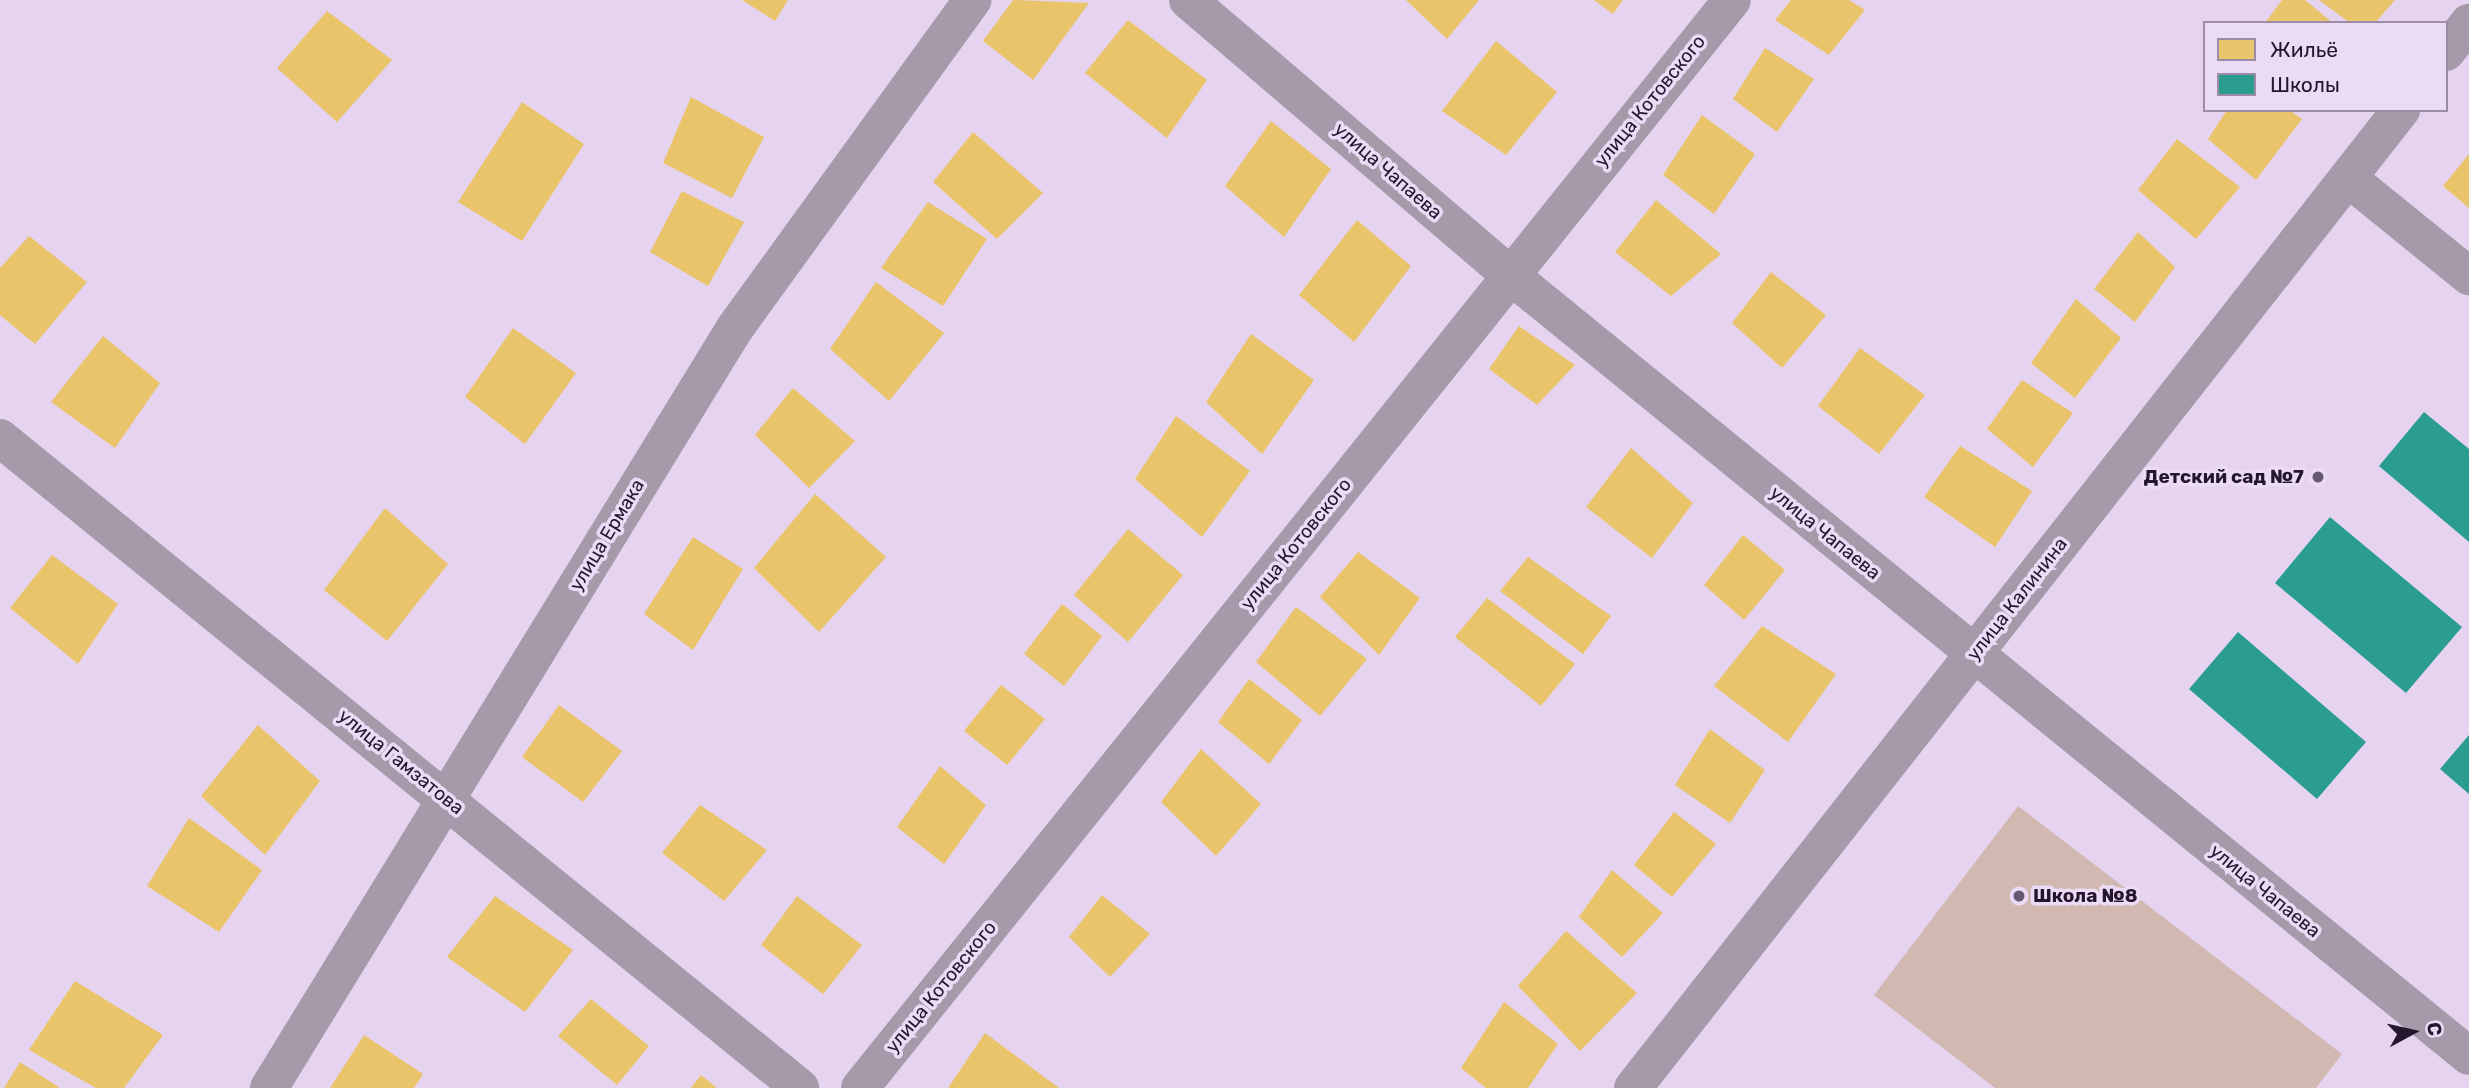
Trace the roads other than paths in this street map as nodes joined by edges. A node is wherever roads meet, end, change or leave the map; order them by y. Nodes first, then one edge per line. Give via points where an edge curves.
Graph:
1 (972, 0) edge
2 (1188, 0) edge
3 (1732, 0) edge
4 (2469, 23) edge
5 (2448, 49) edge
6 (2399, 112) edge
7 (2348, 178) junction
8 (1511, 276) junction
9 (2469, 276) edge
10 (0, 438) edge
11 (1973, 655) junction
12 (446, 799) junction
13 (2469, 1056) edge
14 (268, 1088) edge
15 (800, 1088) edge
16 (860, 1088) edge
17 (1633, 1088) edge

1 - 12 street, улица Ермака via 735,328
2 - 8 street, улица Чапаева
3 - 8 street, улица Котовского
4 - 5 street
6 - 7 street, улица Калинина
7 - 9 street
7 - 11 street, улица Калинина
8 - 11 street, улица Чапаева
8 - 16 street, улица Котовского
10 - 12 street, улица Гамзатова
11 - 13 street, улица Чапаева
11 - 17 street, улица Калинина
12 - 14 street, улица Ермака
12 - 15 street, улица Гамзатова

